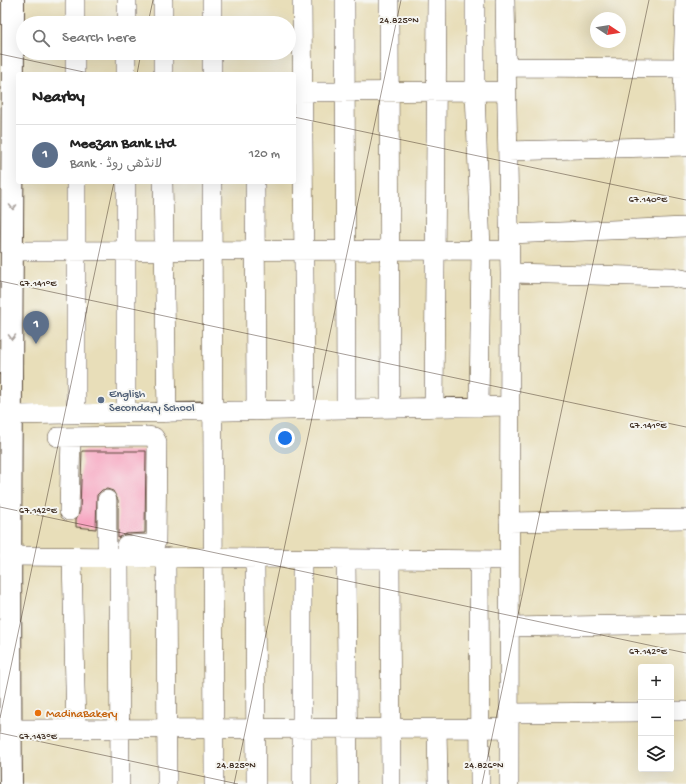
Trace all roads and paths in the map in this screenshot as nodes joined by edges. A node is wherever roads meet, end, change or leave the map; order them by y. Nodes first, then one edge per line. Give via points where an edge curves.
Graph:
1 (13, 0) edge
2 (75, 0) edge
3 (127, 0) edge
4 (163, 0) edge
5 (212, 0) edge
6 (302, 0) edge
7 (345, 0) edge
8 (389, 0) edge
9 (437, 0) edge
10 (475, 0) edge
11 (505, 0) edge
12 (685, 0) edge
13 (75, 16) edge
14 (126, 16) edge
15 (163, 16) edge
16 (212, 16) edge
17 (75, 60) edge
18 (126, 60) edge
19 (163, 60) edge
20 (212, 60) edge
21 (506, 68) junction
22 (684, 68) edge
23 (75, 72) edge
24 (126, 72) edge
25 (163, 72) edge
26 (212, 72) edge
27 (390, 91) junction
28 (436, 91) junction
29 (475, 91) junction
30 (506, 91) junction
31 (298, 92) edge
32 (344, 92) junction
33 (15, 94) edge
34 (686, 146) edge
35 (508, 151) junction
36 (76, 184) edge
37 (126, 184) edge
38 (163, 184) edge
39 (212, 184) edge
40 (255, 184) edge
41 (686, 228) edge
42 (509, 242) junction
43 (390, 250) junction
44 (436, 250) junction
45 (481, 250) junction
46 (13, 251) junction
47 (76, 251) junction
48 (126, 251) junction
49 (164, 251) junction
50 (212, 251) junction
51 (255, 251) junction
52 (304, 251) junction
53 (346, 251) junction
54 (510, 273) junction
55 (686, 280) edge
56 (509, 406) junction
57 (479, 407) junction
58 (390, 408) junction
59 (434, 408) junction
60 (346, 409) junction
61 (305, 410) junction
62 (256, 411) junction
63 (212, 412) junction
64 (126, 413) junction
65 (167, 413) junction
66 (76, 414) junction
67 (11, 415) junction
68 (107, 500) dead end
69 (69, 511) dead end
70 (686, 519) edge
71 (509, 522) junction
72 (113, 551) junction
73 (9, 552) junction
74 (41, 552) junction
75 (72, 557) junction
76 (166, 557) junction
77 (213, 557) junction
78 (255, 558) junction
79 (302, 558) junction
80 (346, 559) junction
81 (390, 559) junction
82 (479, 560) junction
83 (509, 560) junction
84 (686, 624) edge
85 (509, 627) junction
86 (5, 678) edge
87 (674, 711) edge
88 (686, 711) edge
89 (638, 712) edge
90 (509, 721) junction
91 (166, 728) junction
92 (255, 728) junction
93 (302, 728) junction
94 (347, 728) junction
95 (390, 728) junction
96 (437, 728) junction
97 (480, 728) junction
98 (10, 729) junction
99 (76, 729) junction
100 (120, 729) junction
101 (215, 729) junction
102 (11, 784) edge
103 (120, 784) edge
104 (167, 784) edge
105 (214, 784) edge
106 (256, 784) edge
107 (302, 784) edge
108 (348, 784) edge
109 (390, 784) edge
110 (438, 784) edge
111 (480, 784) edge
112 (509, 784) edge

1 - 33 main road
2 - 13 street
3 - 14 street
4 - 15 street
5 - 16 street
6 - 31 street
7 - 32 street
8 - 27 street
9 - 28 street
10 - 29 street
11 - 21 street
12 - 22 street
17 - 23 street
18 - 24 street
19 - 25 street
20 - 26 street
21 - 22 street
21 - 30 street
22 - 34 street
27 - 28 street
27 - 32 street
27 - 43 street
28 - 29 street
28 - 44 street
29 - 30 street
29 - 45 street
30 - 35 street
31 - 32 street
31 - 52 street
32 - 53 street
33 -> 46 main road
34 - 35 street
35 - 42 street
36 - 47 street
37 - 48 street
38 - 49 street
39 - 50 street
40 - 51 street
41 - 42 street
42 - 45 street
42 - 54 street
43 - 44 street
43 - 53 street
43 - 58 street
44 - 45 street
44 - 59 street
45 - 57 street
46 - 47 street
46 -> 67 main road
47 - 48 street
47 - 66 street
48 - 49 street
48 - 64 street
49 - 50 street
49 - 65 street
50 - 51 street
50 - 63 street
51 - 52 street
51 - 62 street
52 - 53 street
52 - 61 street
53 - 60 street
54 - 55 street via 672,277
54 - 56 street
56 - 57 street
56 - 71 street
57 - 59 street
58 - 59 street
58 - 60 street
60 - 61 street
61 - 62 street
62 - 63 street
63 - 65 street
63 - 77 street
64 - 65 street
64 - 66 street
66 - 67 street
67 - 73 main road
68 - 72 street
69 - 72 street via 65,437 154,437 156,542
70 - 71 street
71 - 83 street
72 - 74 street
72 - 75 street
72 - 76 street
72 - 100 street
73 - 74 street
73 - 86 main road
74 - 75 street
75 - 99 street
76 - 77 street
76 - 91 street
77 - 78 street
77 - 101 street
78 - 79 street
78 - 92 street
79 - 80 street
79 - 93 street
80 - 81 street
80 - 94 street
81 - 82 street
81 - 95 street
82 - 83 street
82 - 97 street
83 - 85 street
84 - 85 street
85 - 90 street
86 - 98 main road
87 - 88 street
89 - 90 street
90 - 97 street
90 - 112 street
91 - 100 street
91 - 101 street
91 - 104 street
92 - 93 street
92 - 101 street
92 - 106 street
93 - 94 street
93 - 107 street
94 - 95 street
94 - 108 street
95 - 96 street
95 - 109 street
96 - 97 street
96 - 110 street
97 - 111 street
98 - 99 street
98 - 102 main road
99 - 100 street
100 - 103 street
101 - 105 street

